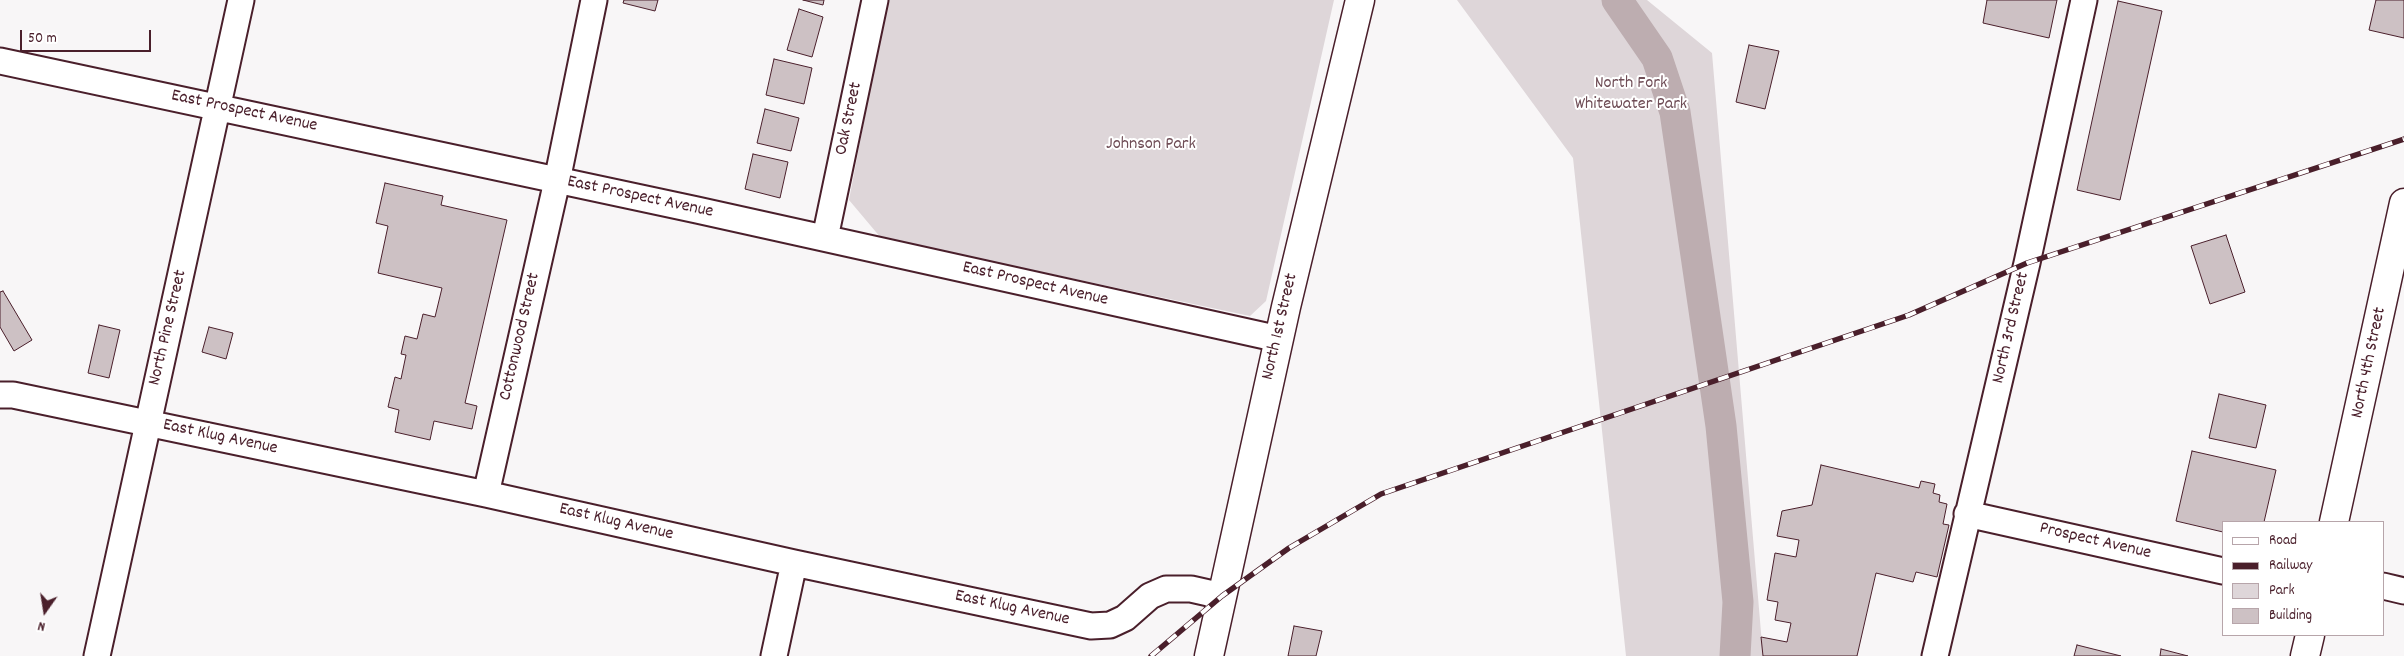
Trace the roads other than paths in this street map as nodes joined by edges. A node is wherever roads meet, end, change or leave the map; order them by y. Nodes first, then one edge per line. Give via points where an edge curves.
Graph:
1 (241, 0) edge
2 (594, 0) edge
3 (875, 0) edge
4 (1360, 0) edge
5 (2084, 0) edge
6 (0, 61) edge
7 (219, 107) junction
8 (557, 181) junction
9 (2404, 203) edge
10 (826, 238) junction
11 (1279, 339) junction
12 (0, 395) edge
13 (148, 422) junction
14 (486, 494) junction
15 (1967, 514) junction
16 (2334, 521) edge
17 (794, 563) junction
18 (2222, 571) edge
19 (2384, 586) edge
20 (2404, 591) edge
21 (1222, 596) junction
22 (2310, 636) edge
23 (97, 656) edge
24 (774, 656) edge
25 (1209, 656) edge
26 (1934, 656) edge
27 (2305, 656) edge

1 - 7 street, North Pine Street
2 - 8 street, Cottonwood Street
3 - 10 street, Oak Street
4 - 11 main road, North 1st Street
5 - 15 street, North 3rd Street via 2027,263
6 - 7 street, East Prospect Avenue
7 - 8 street, East Prospect Avenue
7 - 13 street, North Pine Street
8 - 10 street, East Prospect Avenue
8 - 14 street, Cottonwood Street
9 - 16 main road, North 4th Street
10 - 11 street, East Prospect Avenue
11 - 21 main road, North 1st Street
12 - 13 street, East Klug Avenue
13 - 14 street, East Klug Avenue
13 - 23 street, North Pine Street
14 - 17 street, East Klug Avenue
15 - 18 street, Prospect Avenue
15 - 26 street, North 3rd Street
17 - 21 street, East Klug Avenue via 1091,626 1110,625 1125,618 1150,596 1166,589 1191,589
17 - 24 street
19 - 20 street
21 - 25 main road, North 1st Street
22 - 27 main road

